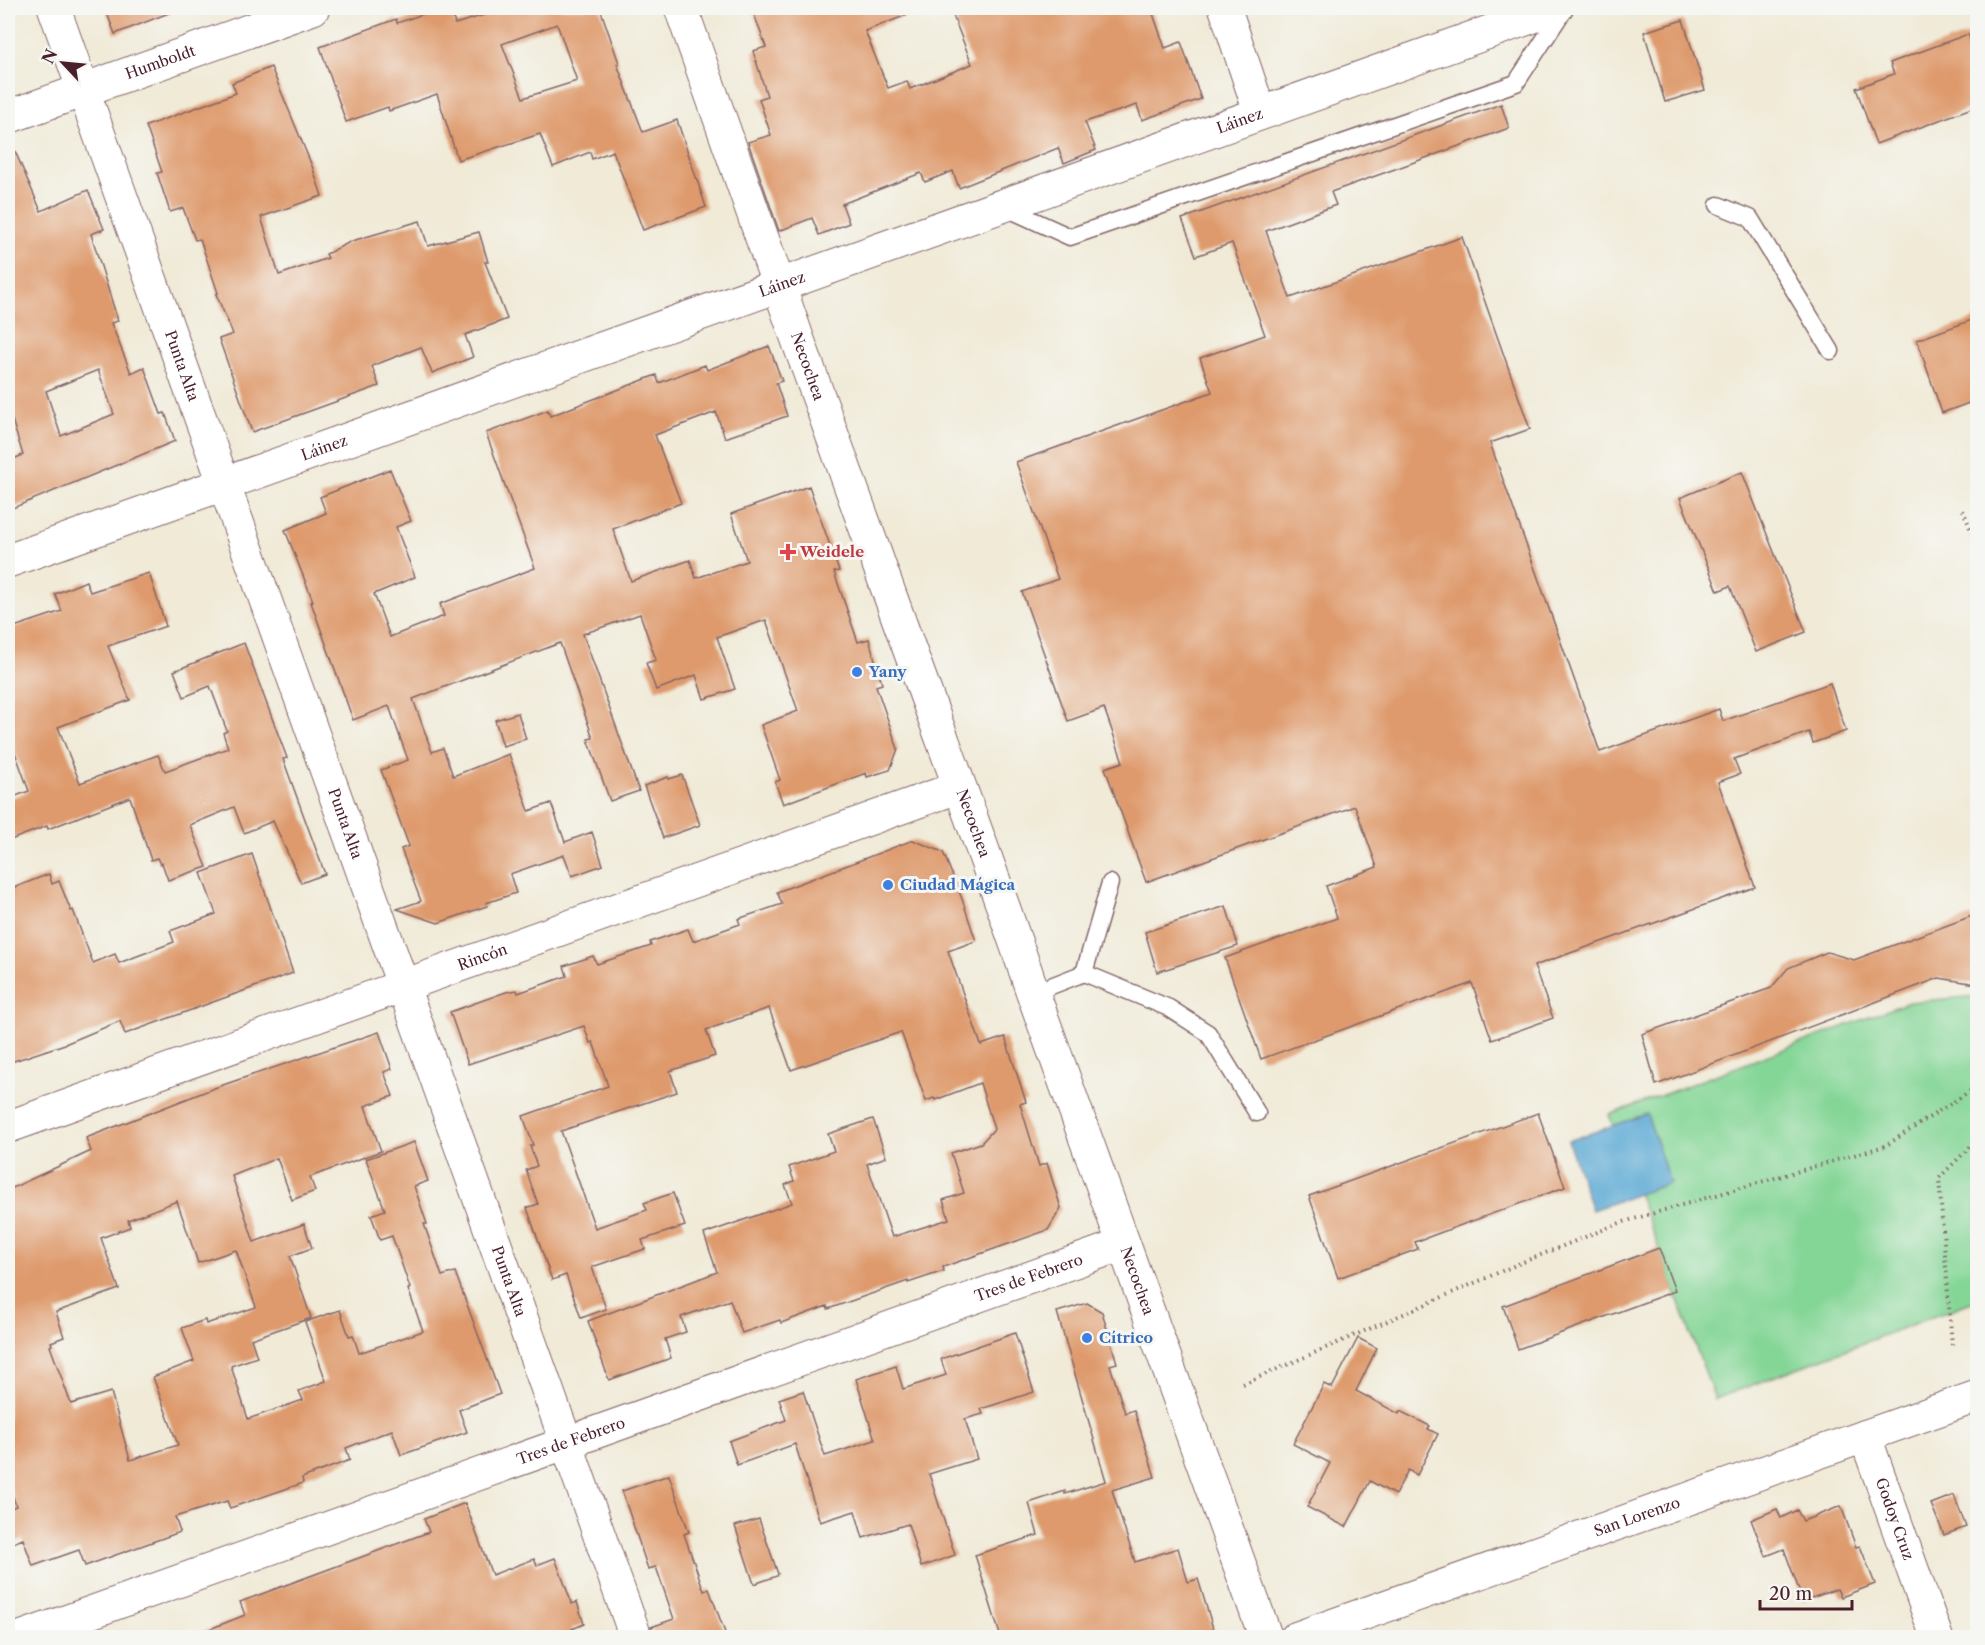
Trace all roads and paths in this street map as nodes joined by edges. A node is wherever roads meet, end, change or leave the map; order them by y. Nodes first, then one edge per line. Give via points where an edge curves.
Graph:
1 (54, 8) edge
2 (313, 8) edge
3 (681, 8) edge
4 (1225, 8) edge
5 (1556, 8) edge
6 (1566, 8) edge
7 (83, 90) junction
8 (1260, 113) junction
9 (8, 117) edge
10 (1718, 205) dead end
11 (1000, 206) junction
12 (777, 285) junction
13 (1831, 351) dead end
14 (224, 483) junction
15 (1963, 510) dead end
16 (1977, 548) edge
17 (8, 561) edge
18 (959, 787) junction
19 (1110, 883) dead end
20 (1084, 973) junction
21 (404, 986) junction
22 (1033, 993) junction
23 (1977, 1086) edge
24 (1257, 1113) dead end
25 (8, 1127) edge
26 (1977, 1139) edge
27 (1124, 1244) junction
28 (1952, 1345) dead end
29 (1243, 1384) dead end
30 (1977, 1396) edge
31 (1865, 1436) junction
32 (567, 1442) junction
33 (8, 1614) edge
34 (18, 1638) edge
35 (636, 1638) edge
36 (1266, 1638) edge
37 (1296, 1638) edge
38 (1937, 1638) edge

1 - 7 street, Punta Alta
2 - 7 main road, Humboldt
3 - 12 main road, Necochea
4 - 8 street
5 - 8 main road, Láinez
6 - 11 lane via 1516,82 1070,237
7 - 9 main road, Humboldt
7 - 14 street, Punta Alta
8 - 11 main road, Láinez
10 - 13 lane via 1750,218
11 - 12 main road, Láinez
12 - 14 main road, Láinez
12 - 18 main road, Necochea
14 - 17 main road, Láinez
14 - 21 street, Punta Alta
15 - 16 path
18 - 21 street, Rincón
18 - 22 main road, Necochea
19 - 20 lane
20 - 22 lane
20 - 24 lane via 1169,1008 1208,1033
21 - 25 street, Rincón
21 - 32 street, Punta Alta
22 - 27 main road, Necochea
23 - 29 path via 1885,1146 1620,1223
26 - 28 path via 1940,1178
27 - 32 street, Tres de Febrero
27 - 36 main road, Necochea
30 - 31 street, San Lorenzo
31 - 37 street, San Lorenzo
31 - 38 street, Godoy Cruz
32 - 34 street, Tres de Febrero
32 - 35 street, Punta Alta
33 - 34 street

